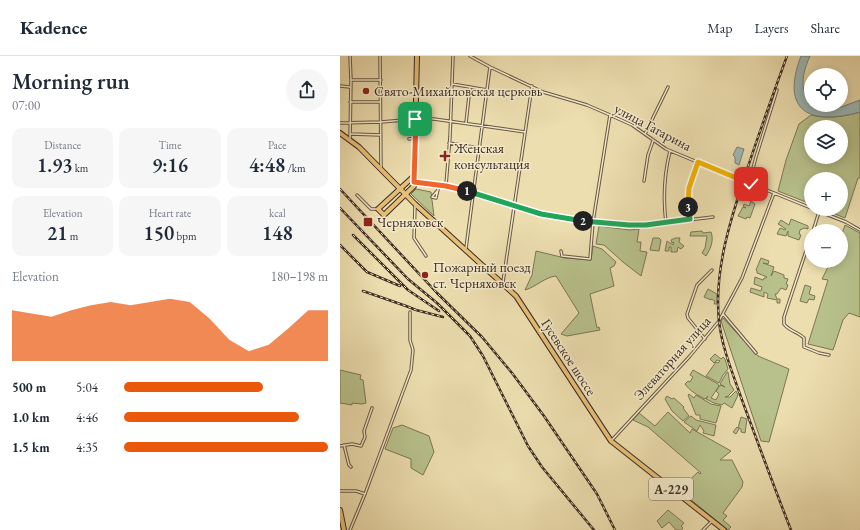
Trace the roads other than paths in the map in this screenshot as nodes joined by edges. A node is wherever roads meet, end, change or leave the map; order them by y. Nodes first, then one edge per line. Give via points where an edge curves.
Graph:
1 (350, 56) edge
2 (380, 56) edge
3 (417, 56) edge
4 (453, 56) edge
5 (470, 56) edge
6 (490, 67) junction
7 (351, 80) junction
8 (381, 80) junction
9 (452, 84) junction
10 (340, 86) edge
11 (532, 86) junction
12 (351, 87) junction
13 (470, 87) junction
14 (668, 87) dead end
15 (487, 90) junction
16 (777, 90) dead end
17 (350, 102) junction
18 (381, 102) junction
19 (610, 115) junction
20 (416, 118) junction
21 (451, 120) junction
22 (350, 122) junction
23 (380, 122) junction
24 (340, 123) edge
25 (466, 123) junction
26 (482, 126) junction
27 (525, 132) junction
28 (340, 133) edge
29 (351, 134) junction
30 (381, 134) junction
31 (645, 135) junction
32 (416, 138) junction
33 (409, 139) dead end
34 (350, 140) junction
35 (653, 141) junction
36 (450, 143) junction
37 (479, 148) junction
38 (670, 151) junction
39 (698, 162) junction
40 (381, 170) junction
41 (414, 176) junction
42 (409, 181) junction
43 (644, 181) dead end
44 (414, 182) junction
45 (751, 184) junction
46 (439, 185) junction
47 (446, 186) junction
48 (400, 189) junction
49 (438, 190) dead end
50 (473, 193) junction
51 (774, 193) junction
52 (357, 195) dead end
53 (405, 195) junction
54 (415, 204) junction
55 (514, 206) junction
56 (804, 206) edge
57 (378, 209) junction
58 (830, 216) edge
59 (713, 217) dead end
60 (690, 219) junction
61 (593, 222) junction
62 (666, 223) junction
63 (860, 230) edge
64 (466, 250) junction
65 (561, 251) dead end
66 (426, 256) dead end
67 (804, 257) edge
68 (712, 270) dead end
69 (503, 284) junction
70 (410, 312) dead end
71 (723, 314) junction
72 (705, 339) junction
73 (756, 353) dead end
74 (829, 355) dead end
75 (372, 408) dead end
76 (610, 441) junction
77 (344, 445) junction
78 (340, 446) edge
79 (351, 467) dead end
80 (340, 491) edge
81 (365, 494) junction
82 (340, 510) edge
83 (712, 521) junction
84 (344, 530) edge
85 (350, 530) edge
86 (703, 530) edge
87 (724, 530) edge

1 - 7 street
2 - 8 street
3 - 20 main road
4 - 9 street
5 - 6 street, улица Гагарина
6 - 11 street, улица Гагарина
6 - 15 street
7 - 8 street
7 - 12 street
8 - 18 street
9 - 13 street
9 - 21 street
10 - 12 street
11 - 19 street, улица Гагарина
11 - 27 street
12 - 17 street
13 - 15 street
13 - 25 street
14 - 31 street
15 - 26 street
16 - 45 street via 756,157
17 - 18 street
17 - 22 street
18 - 23 street
19 - 31 street, улица Гагарина via 632,125
19 - 61 street
20 - 21 street
20 - 23 street
20 - 32 main road
21 - 25 street
21 - 36 street
22 - 23 street
22 - 24 street
22 - 29 street
23 - 30 street
25 - 26 street
26 - 27 street
26 - 37 street
27 - 55 street
28 - 34 main road, Гусевское шоссе
29 - 30 street
29 - 34 street
30 - 40 street
31 - 35 street, улица Гагарина
32 - 33 street
32 - 41 main road
34 - 40 main road, Гусевское шоссе
35 - 38 street, улица Гагарина
35 - 43 street
36 - 37 street
36 - 47 street
37 - 50 street
38 - 39 street, улица Гагарина
38 - 62 street via 664,195
39 - 45 street, улица Гагарина, bridge
39 - 60 street via 688,194
40 - 48 main road, Гусевское шоссе
41 - 42 main road
41 - 44 main road
42 - 44 street
42 - 48 main road
44 - 46 street
44 - 53 main road via 413,188
45 - 51 street
46 - 47 street
46 - 49 street
47 - 50 street
48 - 53 main road, Гусевское шоссе / А-229
48 - 57 main road
50 - 55 street
50 - 64 street
51 - 56 street
51 - 71 street, Элеваторная улица via 748,264
52 - 57 street via 371,209
53 - 54 main road, Гусевское шоссе / А-229
53 - 57 main road via 384,215
54 - 64 main road, Гусевское шоссе / А-229
54 - 66 street via 414,238
55 - 61 street via 541,214
55 - 69 street
58 - 63 street
59 - 60 street
60 - 62 street
61 - 62 street via 629,225
61 - 65 street via 590,259 562,256
64 - 69 main road, Гусевское шоссе / А-229
67 - 74 street via 784,317 784,324 786,328 802,335 804,347
68 - 72 street via 697,285 687,314
69 - 76 main road, Гусевское шоссе / А-229 via 519,300
70 - 81 street via 410,340 413,350 411,370
71 - 72 street, Элеваторная улица
71 - 73 street
72 - 76 street, Элеваторная улица
75 - 77 street via 361,446
76 - 83 main road, Гусевское шоссе / А-229
77 - 78 street
77 - 79 street
80 - 81 street
81 - 85 street
82 - 84 main road
83 - 86 street
83 - 87 main road, Гусевское шоссе / А-229

